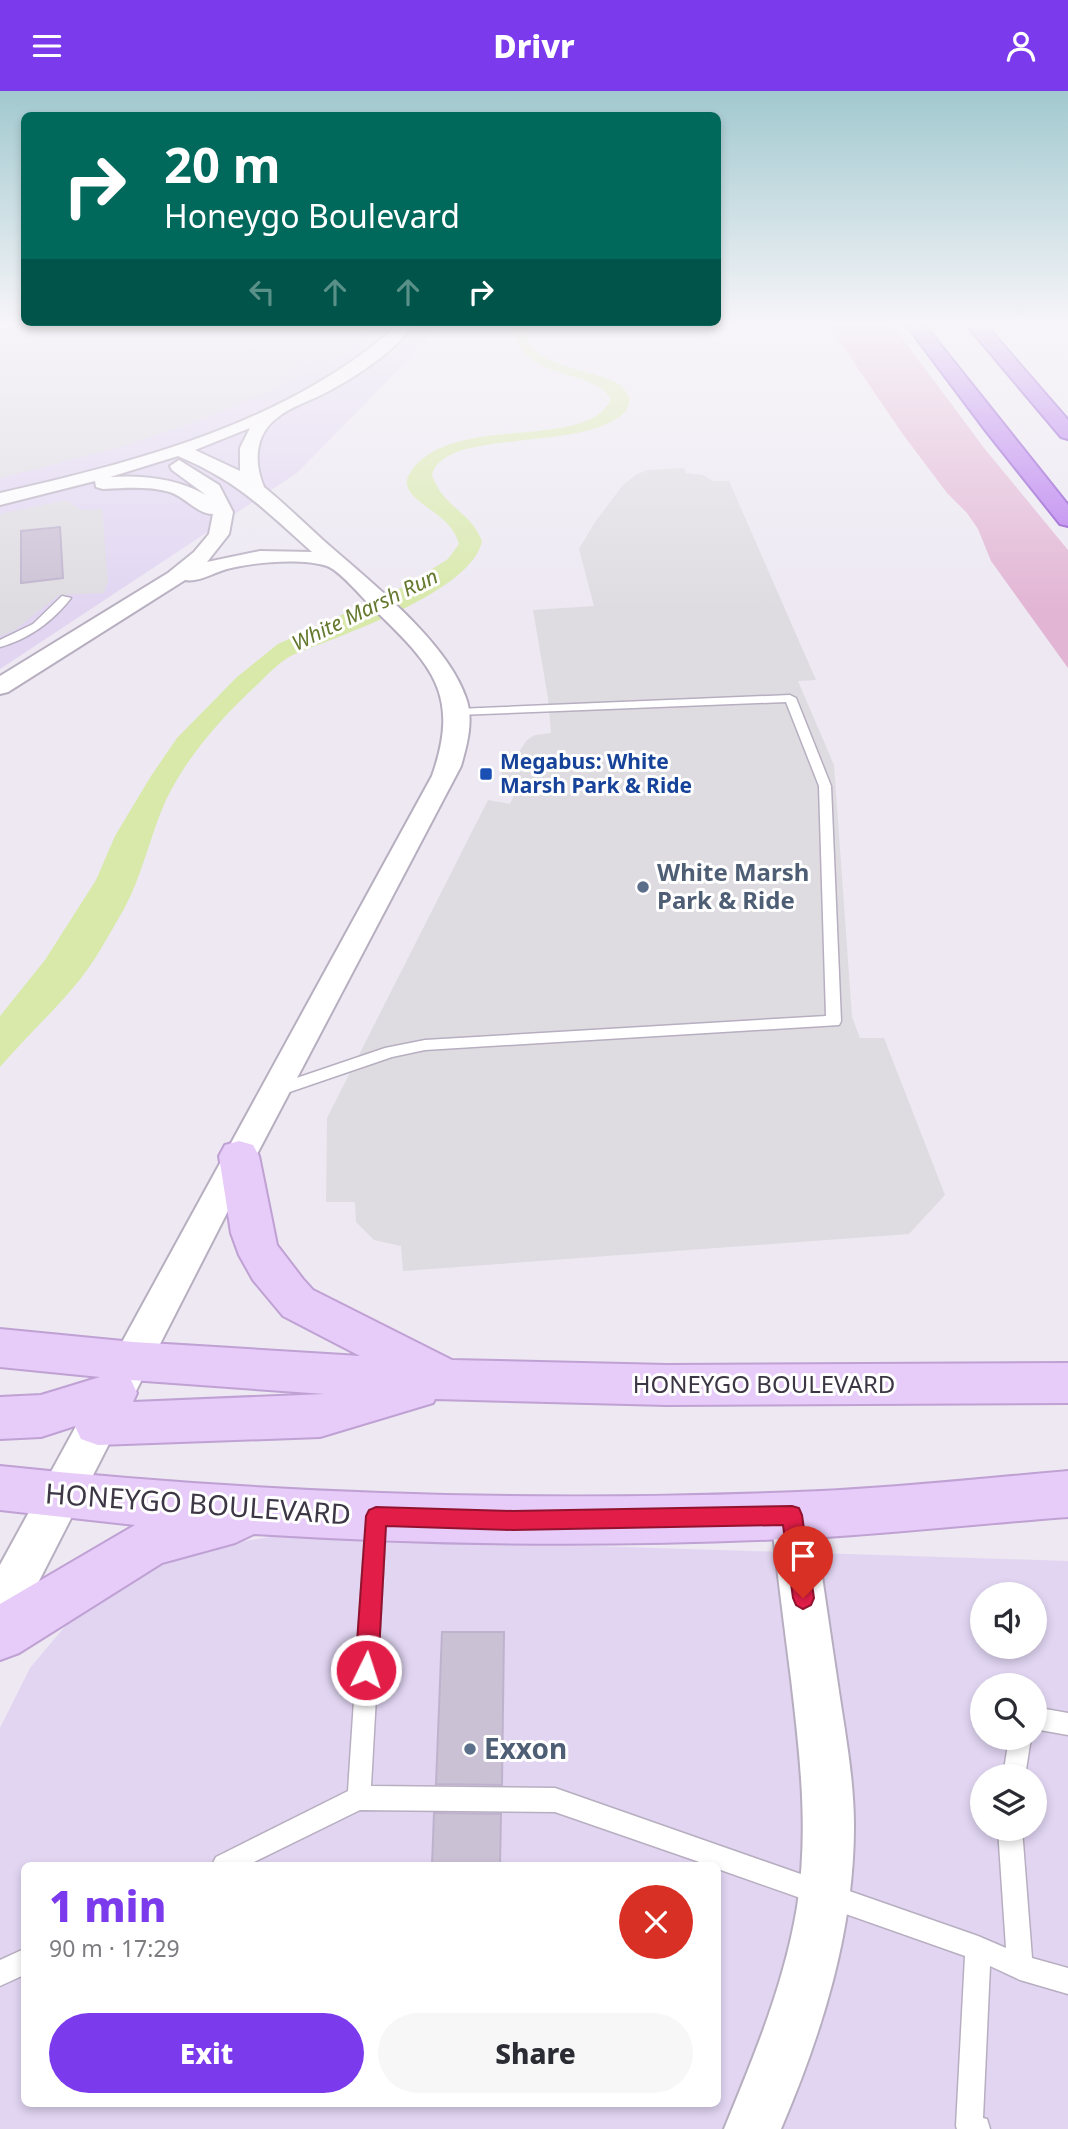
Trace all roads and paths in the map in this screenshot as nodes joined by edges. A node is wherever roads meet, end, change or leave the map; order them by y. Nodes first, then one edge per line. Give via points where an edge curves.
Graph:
1 (256, 418) edge
2 (268, 418) edge
3 (986, 418) edge
4 (1055, 418) edge
5 (1068, 433) edge
6 (178, 449) junction
7 (158, 455) junction
8 (255, 489) junction
9 (7, 498) edge
10 (1068, 519) edge
11 (223, 524) junction
12 (333, 561) junction
13 (164, 585) junction
14 (66, 598) dead end
15 (0, 644) edge
16 (0, 687) edge
17 (457, 712) junction
18 (275, 1091) junction
19 (239, 1156) junction
20 (0, 1348) edge
21 (449, 1380) junction
22 (1068, 1383) edge
23 (114, 1393) junction
24 (0, 1418) edge
25 (0, 1488) edge
26 (1068, 1494) edge
27 (60, 1496) junction
28 (277, 1511) junction
29 (792, 1515) junction
30 (376, 1516) junction
31 (0, 1610) edge
32 (0, 1634) edge
33 (1047, 1720) edge
34 (1068, 1724) edge
35 (359, 1798) junction
36 (1011, 1841) edge
37 (230, 1862) edge
38 (824, 1893) junction
39 (978, 1948) junction
40 (21, 1963) edge
41 (1020, 1967) junction
42 (0, 1973) edge
43 (1068, 1981) edge
44 (752, 2129) edge
45 (977, 2129) edge

1 - 6 street
2 - 8 street via 247,453 246,465
3 - 10 highway
4 - 5 highway
6 - 7 street
6 - 8 street
7 - 9 street
7 - 11 street via 212,488 223,511
8 - 12 street
9 - 11 street via 104,483 164,485 204,502
11 - 13 street via 213,547
12 - 13 street via 280,554 244,558
12 - 17 street via 408,633 448,682
13 - 16 street
14 - 15 lane via 24,635
17 - 18 street via 445,776
17 - 18 lane via 790,698 825,786 834,1021 405,1048
18 - 19 street
19 - 21 main road via 260,1254 298,1303
19 - 23 street
20 - 23 main road, HONEYGO BOULEVARD
21 - 22 main road, HONEYGO BOULEVARD via 776,1388
21 - 23 main road, HONEYGO BOULEVARD
21 - 23 main road via 320,1416
23 - 24 main road via 41,1416
23 - 27 street
25 - 27 main road, HONEYGO BOULEVARD
26 - 29 main road, HONEYGO BOULEVARD
27 - 28 main road, HONEYGO BOULEVARD
27 - 31 street
28 - 30 main road, HONEYGO BOULEVARD
28 - 32 main road via 151,1542
29 - 30 main road, HONEYGO BOULEVARD via 513,1521
29 - 38 street via 826,1764 829,1828
30 - 35 lane
33 - 34 lane
35 - 37 lane
35 - 38 lane via 555,1800
36 - 41 lane
38 - 39 lane
38 - 44 street via 803,2004
39 - 41 lane
39 - 45 lane via 969,2126
40 - 42 lane
41 - 43 lane

